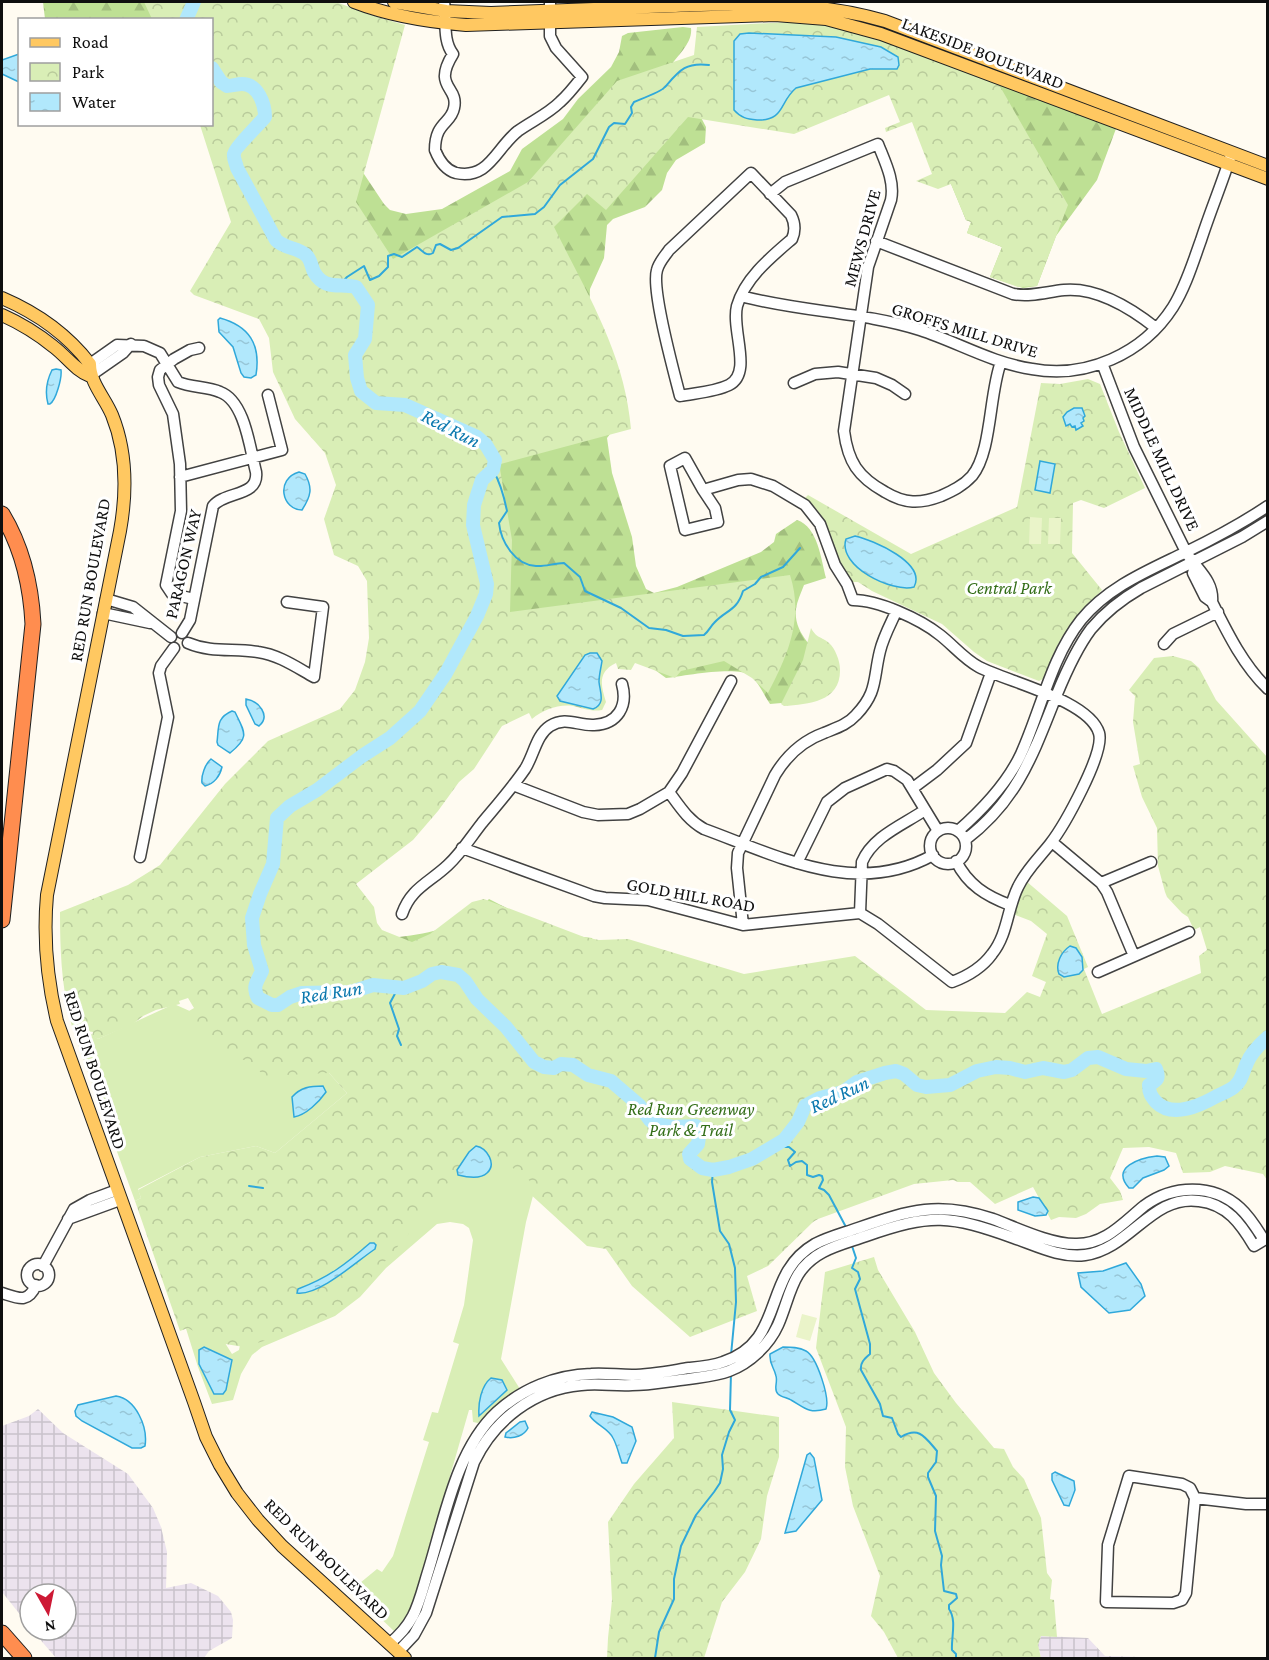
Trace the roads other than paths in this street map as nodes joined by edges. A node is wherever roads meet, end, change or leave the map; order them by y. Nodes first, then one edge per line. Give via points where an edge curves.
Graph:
1 (354, 2) edge
2 (394, 2) edge
3 (799, 7) edge
4 (685, 8) edge
5 (445, 12) edge
6 (550, 12) edge
7 (1230, 158) junction
8 (1268, 166) edge
9 (1268, 179) edge
10 (770, 194) junction
11 (876, 241) junction
12 (741, 296) junction
13 (2, 298) edge
14 (2, 315) edge
15 (860, 318) junction
16 (1156, 328) junction
17 (199, 348) dead end
18 (1001, 362) junction
19 (1102, 363) junction
20 (167, 364) junction
21 (90, 370) junction
22 (851, 375) junction
23 (794, 383) dead end
24 (905, 394) dead end
25 (268, 395) dead end
26 (252, 458) junction
27 (180, 477) junction
28 (702, 490) junction
29 (1268, 506) edge
30 (2, 514) edge
31 (1268, 521) edge
32 (1186, 552) junction
33 (1194, 565) junction
34 (106, 599) junction
35 (194, 599) junction
36 (287, 602) dead end
37 (896, 612) junction
38 (1218, 612) junction
39 (104, 613) junction
40 (150, 623) junction
41 (185, 638) junction
42 (172, 643) junction
43 (1164, 644) dead end
44 (991, 672) junction
45 (731, 681) dead end
46 (622, 684) dead end
47 (1268, 689) edge
48 (1051, 695) junction
49 (513, 785) junction
50 (913, 788) junction
51 (669, 792) junction
52 (925, 810) junction
53 (938, 831) junction
54 (961, 836) junction
55 (1052, 842) junction
56 (742, 843) junction
57 (462, 848) junction
58 (933, 855) junction
59 (140, 857) dead end
60 (956, 861) junction
61 (1151, 861) dead end
62 (797, 863) junction
63 (862, 875) junction
64 (1101, 883) junction
65 (1010, 905) junction
66 (860, 913) junction
67 (402, 914) dead end
68 (2, 920) edge
69 (743, 925) junction
70 (1189, 932) dead end
71 (1134, 956) junction
72 (1098, 972) dead end
73 (119, 1195) junction
74 (864, 1231) junction
75 (43, 1266) junction
76 (36, 1285) junction
77 (2, 1293) edge
78 (1195, 1498) junction
79 (1268, 1504) edge
80 (2, 1633) edge
81 (2, 1645) edge
82 (397, 1651) edge
83 (14, 1659) edge
84 (24, 1659) edge

1 - 5 main road, LAKESIDE BOULEVARD via 388,13
2 - 5 main road, LAKESIDE BOULEVARD
3 - 4 main road, LAKESIDE BOULEVARD
3 - 7 main road, LAKESIDE BOULEVARD via 857,12 885,21
4 - 6 main road, LAKESIDE BOULEVARD
5 - 6 main road, LAKESIDE BOULEVARD
5 - 6 street via 446,41 453,54 444,75 454,107 439,128 435,150 446,168 467,174 486,167 510,138 561,101 582,77 550,36
7 - 8 main road, LAKESIDE BOULEVARD
7 - 9 main road, LAKESIDE BOULEVARD
7 - 16 street, GROFFS MILL DRIVE via 1181,291
10 - 11 street, MEWS DRIVE via 785,182 878,144 893,192
10 - 12 street via 791,215 795,232
10 - 12 street via 751,173 669,250 656,272 657,296 680,396 730,385 740,374 742,361 735,325
11 - 15 street, MEWS DRIVE
11 - 16 street via 1013,294 1082,290 1133,310
12 - 15 street, GROFFS MILL DRIVE
13 - 21 main road, RED RUN BOULEVARD via 53,327 76,347
14 - 21 main road, RED RUN BOULEVARD via 60,351 79,372
15 - 18 street, GROFFS MILL DRIVE via 920,330
15 - 22 street
16 - 19 street, GROFFS MILL DRIVE via 1135,347
17 - 20 street
18 - 19 street, GROFFS MILL DRIVE via 1049,371
18 - 22 street via 978,466 958,487 917,503 895,499 869,483 854,465 844,430
19 - 32 street, MIDDLE MILL DRIVE via 1134,447
20 - 21 street, PARAGON WAY via 155,350 131,344 123,353
20 - 26 street, PARAGON WAY via 178,382 221,392 233,400
20 - 27 street via 158,373 158,381 172,414
21 - 34 main road, RED RUN BOULEVARD via 116,425 125,475 123,512
22 - 23 street via 826,372
22 - 24 street via 885,381
25 - 26 street via 282,450
26 - 27 street
26 - 35 street, PARAGON WAY via 257,477 254,485 221,498 211,510
27 - 35 street via 181,511 166,585 172,594
28 - 28 street via 715,508 718,522 685,530 670,466 685,458
28 - 37 street via 751,479 773,486 805,505 820,524 853,600 873,602
29 - 32 street
30 - 68 highway via 24,564 33,624
31 - 33 street
32 - 33 street, MIDDLE MILL DRIVE
32 - 48 street via 1119,586 1093,608 1071,637
33 - 38 street, MIDDLE MILL DRIVE via 1202,571
33 - 48 street via 1141,588 1102,617
34 - 39 main road, RED RUN BOULEVARD
34 - 40 street via 132,607
35 - 41 street, PARAGON WAY
36 - 41 street via 323,607 314,677 268,654 209,650
37 - 44 street via 929,627 967,659
37 - 56 street via 880,650 870,698 848,723 809,740 788,756
38 - 43 street via 1173,634
38 - 47 street, MIDDLE MILL DRIVE via 1250,670
39 - 40 street
39 - 73 main road, RED RUN BOULEVARD via 49,884 45,944 57,1021
40 - 42 street
41 - 42 street via 176,633
41 - 42 street via 182,649
42 - 59 street via 159,671 168,717
44 - 48 street
44 - 50 street via 966,743
45 - 51 street
46 - 49 street via 623,707 614,719 596,725 565,720 550,726
48 - 54 street via 1012,771
48 - 55 street via 1089,718 1101,742 1084,784
49 - 51 street via 598,815 628,814
49 - 57 street
50 - 52 street
50 - 62 street via 902,774 887,769 835,794 827,802
51 - 56 street via 694,823
52 - 53 street
52 - 63 street via 877,841 865,855
53 - 54 street via 948,828
53 - 58 street via 931,841
54 - 60 street via 965,852
55 - 64 street
55 - 65 street via 1026,873
56 - 62 street
56 - 69 street via 736,860
57 - 67 street via 446,867 410,896
57 - 69 street, GOLD HILL ROAD via 594,896 648,900
58 - 60 street via 942,862
58 - 63 street via 899,869
60 - 65 street via 979,889
61 - 64 street
62 - 63 street
63 - 66 street
64 - 71 street
65 - 66 street via 1005,930 992,955 974,971 952,982
66 - 69 street, GOLD HILL ROAD
70 - 71 street
71 - 72 street
73 - 75 street via 68,1219
73 - 82 main road, RED RUN BOULEVARD via 201,1421 228,1479 274,1537
74 - 74 street via 946,1219 972,1223 1058,1253 1086,1255 1119,1242 1168,1205 1188,1200 1210,1203 1227,1212 1240,1223 1254,1246 1264,1240 1248,1217 1223,1196 1187,1189 1164,1195 1106,1237 1085,1244 1061,1243 975,1213 946,1208 906,1212
74 - 82 street via 829,1243 815,1257 797,1276 776,1330 766,1344 729,1371 566,1377 531,1388 499,1410 463,1458 417,1608 402,1633
75 - 76 street via 48,1277 43,1284
75 - 76 street via 33,1266 28,1271 29,1280
76 - 77 street via 31,1295 24,1298
78 - 78 street via 1186,1593 1182,1600 1173,1604 1106,1602 1108,1545 1130,1476 1182,1484 1190,1488
78 - 79 street
80 - 84 highway
81 - 83 highway

